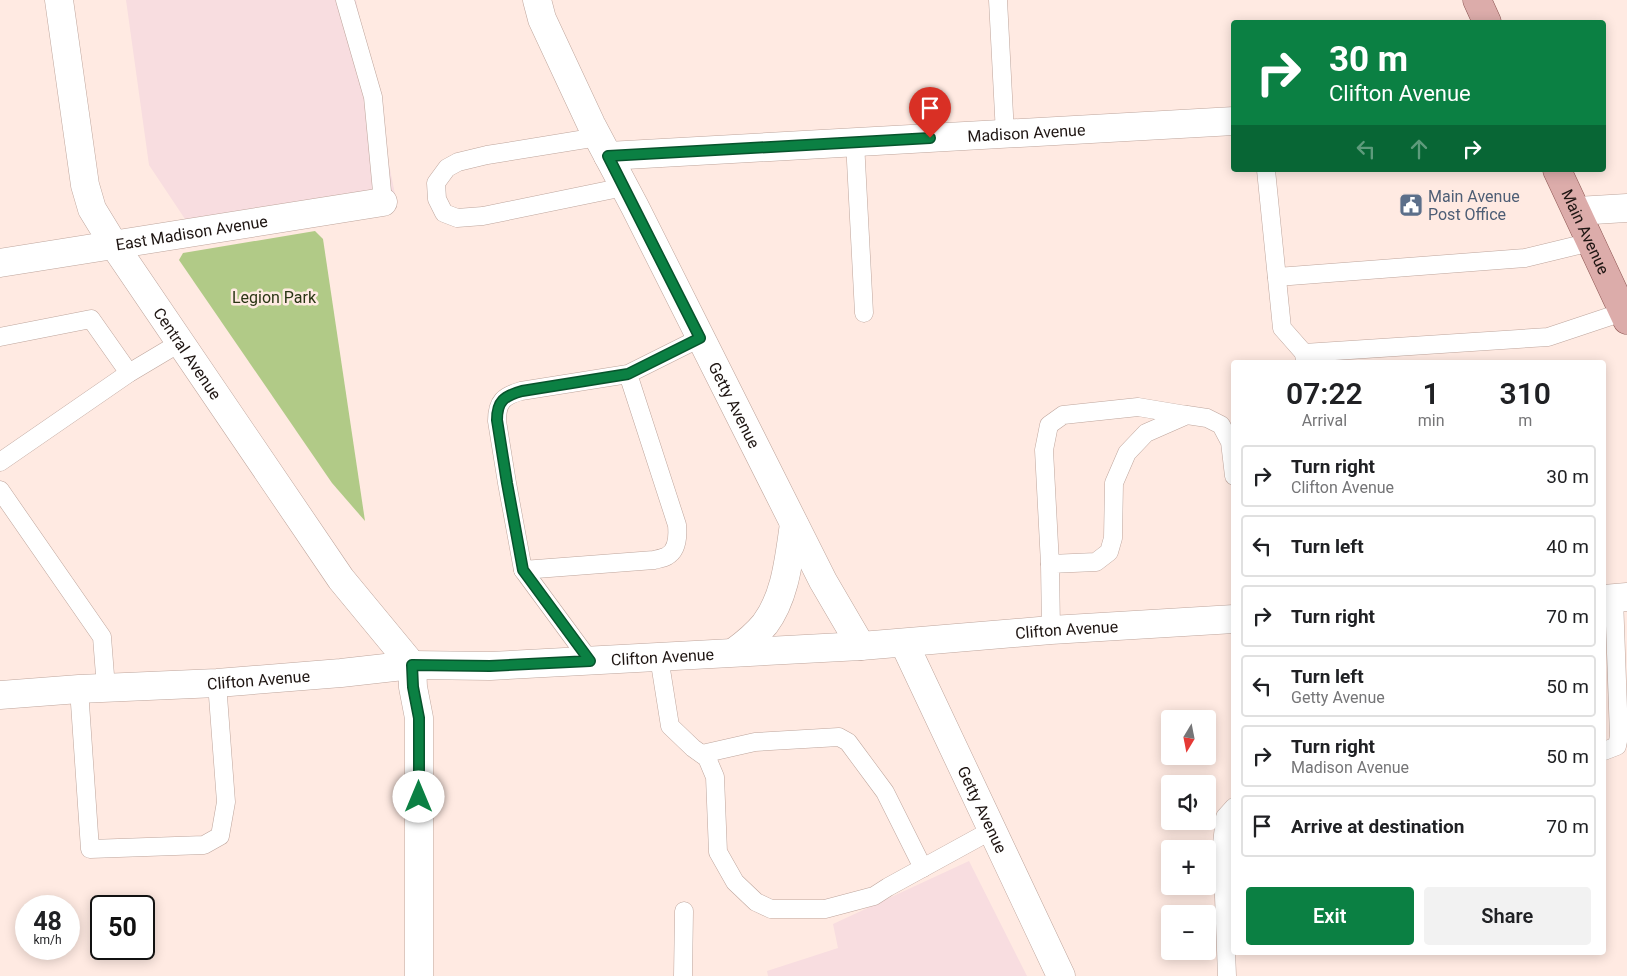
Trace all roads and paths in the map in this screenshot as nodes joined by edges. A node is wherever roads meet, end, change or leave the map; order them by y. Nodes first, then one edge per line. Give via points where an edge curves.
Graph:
1 (58, 0) edge
2 (345, 0) edge
3 (537, 0) edge
4 (998, 0) edge
5 (1477, 0) edge
6 (1486, 20) edge
7 (1231, 120) edge
8 (1005, 134) junction
9 (855, 142) junction
10 (603, 147) junction
11 (1266, 172) edge
12 (1558, 172) edge
13 (624, 187) junction
14 (383, 202) joint
15 (1627, 208) edge
16 (1576, 211) junction
17 (1591, 242) junction
18 (114, 245) junction
19 (0, 263) edge
20 (1277, 278) junction
21 (864, 313) dead end
22 (1625, 316) edge
23 (0, 336) edge
24 (700, 338) junction
25 (181, 342) junction
26 (1305, 358) edge
27 (129, 373) junction
28 (628, 374) junction
29 (1187, 415) junction
30 (1231, 450) edge
31 (0, 462) edge
32 (0, 490) edge
33 (794, 524) junction
34 (1050, 564) junction
35 (523, 570) junction
36 (1615, 598) edge
37 (1231, 619) edge
38 (1052, 630) junction
39 (904, 643) junction
40 (861, 646) junction
41 (734, 652) junction
42 (660, 657) junction
43 (590, 661) junction
44 (412, 665) junction
45 (217, 683) junction
46 (106, 688) junction
47 (79, 689) junction
48 (0, 695) edge
49 (1606, 750) edge
50 (702, 754) junction
51 (1231, 810) edge
52 (992, 830) junction
53 (923, 868) junction
54 (684, 911) dead end
55 (419, 976) edge
56 (683, 976) edge
57 (1061, 976) edge
58 (1227, 976) edge

1 - 18 street, Central Avenue via 85,185 92,209
2 - 14 lane via 373,98
3 - 10 street, Getty Avenue via 542,19
4 - 8 lane
5 - 6 main road
7 - 8 street, Madison Avenue
8 - 9 street, Madison Avenue
9 - 10 street, Madison Avenue
9 - 21 lane
10 - 13 street, Getty Avenue
10 - 13 lane via 487,155 458,162 447,168 436,183 437,199 444,213 457,218 484,216
11 - 20 lane
12 - 16 main road, Main Avenue
13 - 24 street, Getty Avenue
14 - 18 street, East Madison Avenue
15 - 16 street
16 - 17 main road, Main Avenue
17 - 20 lane via 1525,258
17 - 22 main road, Main Avenue
18 - 19 street, East Madison Avenue
18 - 25 street, Central Avenue
20 - 26 lane via 1282,328
22 - 26 lane via 1548,337
23 - 27 lane via 91,319
24 - 28 lane
24 - 33 street, Getty Avenue
25 - 27 lane
25 - 44 street, Central Avenue via 341,579
27 - 31 lane
28 - 35 lane via 522,391 501,401 497,420
28 - 35 lane via 677,525 675,547 668,556 654,560
29 - 30 lane via 1207,418 1221,425
29 - 34 lane via 1146,433 1128,453 1114,482 1113,538 1109,552 1096,562
29 - 34 lane via 1138,407 1063,415 1049,425 1044,450
32 - 46 lane via 102,637
33 - 40 street, Getty Avenue
33 - 41 street via 785,578 777,603 766,623
34 - 38 lane
35 - 43 lane
36 - 49 lane via 1619,736 1616,746
37 - 38 street, Clifton Avenue
38 - 39 street, Clifton Avenue
39 - 40 street, Clifton Avenue
39 - 52 street, Getty Avenue
40 - 41 street, Clifton Avenue
41 - 42 street, Clifton Avenue
42 - 43 street, Clifton Avenue
42 - 50 lane via 670,726
43 - 44 street, Clifton Avenue via 490,666
44 - 45 street, Clifton Avenue
44 - 55 street via 419,718
45 - 46 street, Clifton Avenue
45 - 47 lane via 226,802 220,836 204,846 90,849
46 - 47 street, Clifton Avenue
47 - 48 street, Clifton Avenue
50 - 53 lane via 755,742 839,737 848,742 885,792
50 - 53 lane via 707,758 714,777 718,852 735,882 756,902 771,909 825,909 874,896
51 - 58 lane via 1225,817 1222,844
52 - 53 lane
52 - 57 street, Getty Avenue
54 - 56 lane

